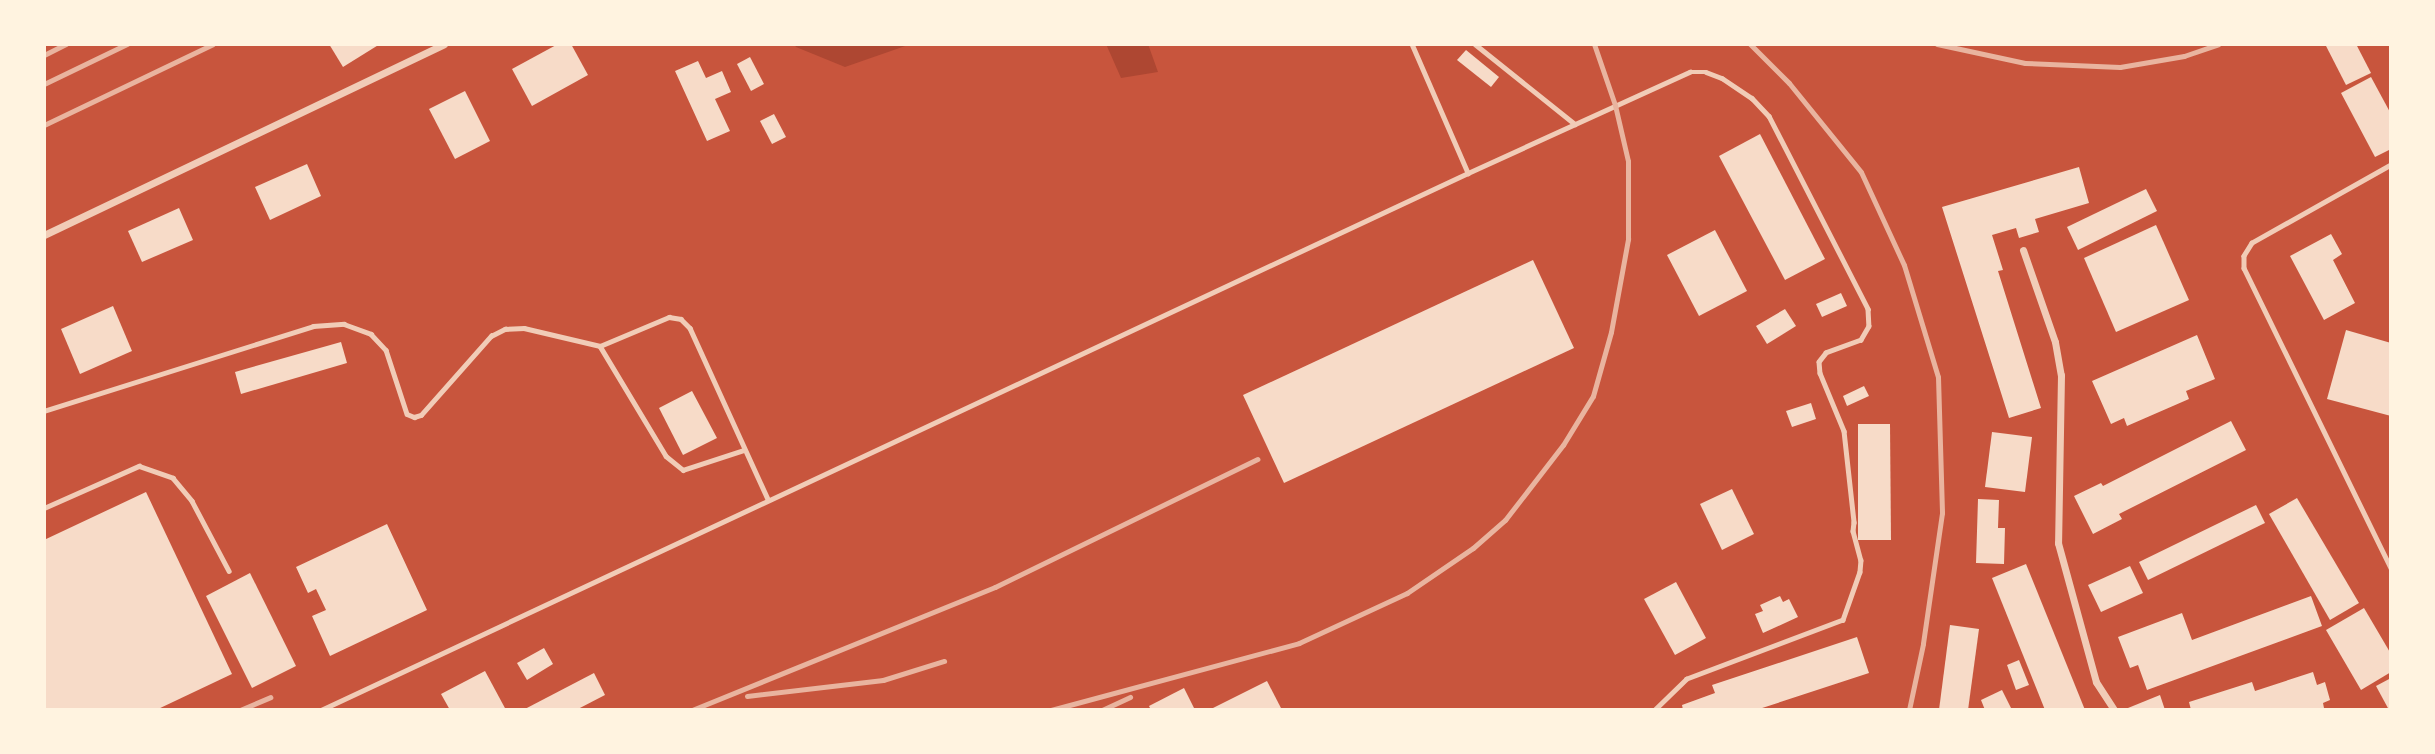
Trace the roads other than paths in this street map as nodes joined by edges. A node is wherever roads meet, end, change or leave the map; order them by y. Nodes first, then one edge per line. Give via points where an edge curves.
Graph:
1 (444, 44) edge
2 (1412, 44) edge
3 (1475, 44) edge
4 (1575, 124) junction
5 (2391, 165) edge
6 (1468, 173) junction
7 (44, 235) edge
8 (2023, 250) dead end
9 (600, 346) junction
10 (44, 411) edge
11 (744, 450) junction
12 (768, 499) junction
13 (44, 508) edge
14 (2391, 568) edge
15 (229, 571) dead end
16 (321, 710) edge
17 (1655, 710) edge
18 (2115, 710) edge

1 - 7 street
2 - 6 lane
3 - 4 lane
4 - 6 lane
4 - 17 lane via 1690,72 1722,78 1769,116 1868,309 1869,326 1861,340 1826,353 1819,362 1844,430 1853,531 1861,560 1849,611 1835,625 1687,679
5 - 14 lane via 2252,243 2244,256 2244,268
6 - 12 lane
8 - 18 street via 2055,342 2061,375 2058,543 2096,682
9 - 10 lane via 524,328 505,329 491,336 421,415 414,417 407,414 386,350 371,334 344,324 313,326
9 - 11 lane via 666,456 683,470
9 - 11 lane via 669,317 681,319 690,328
11 - 12 lane
12 - 16 lane
13 - 15 lane via 139,466 173,478 192,501

